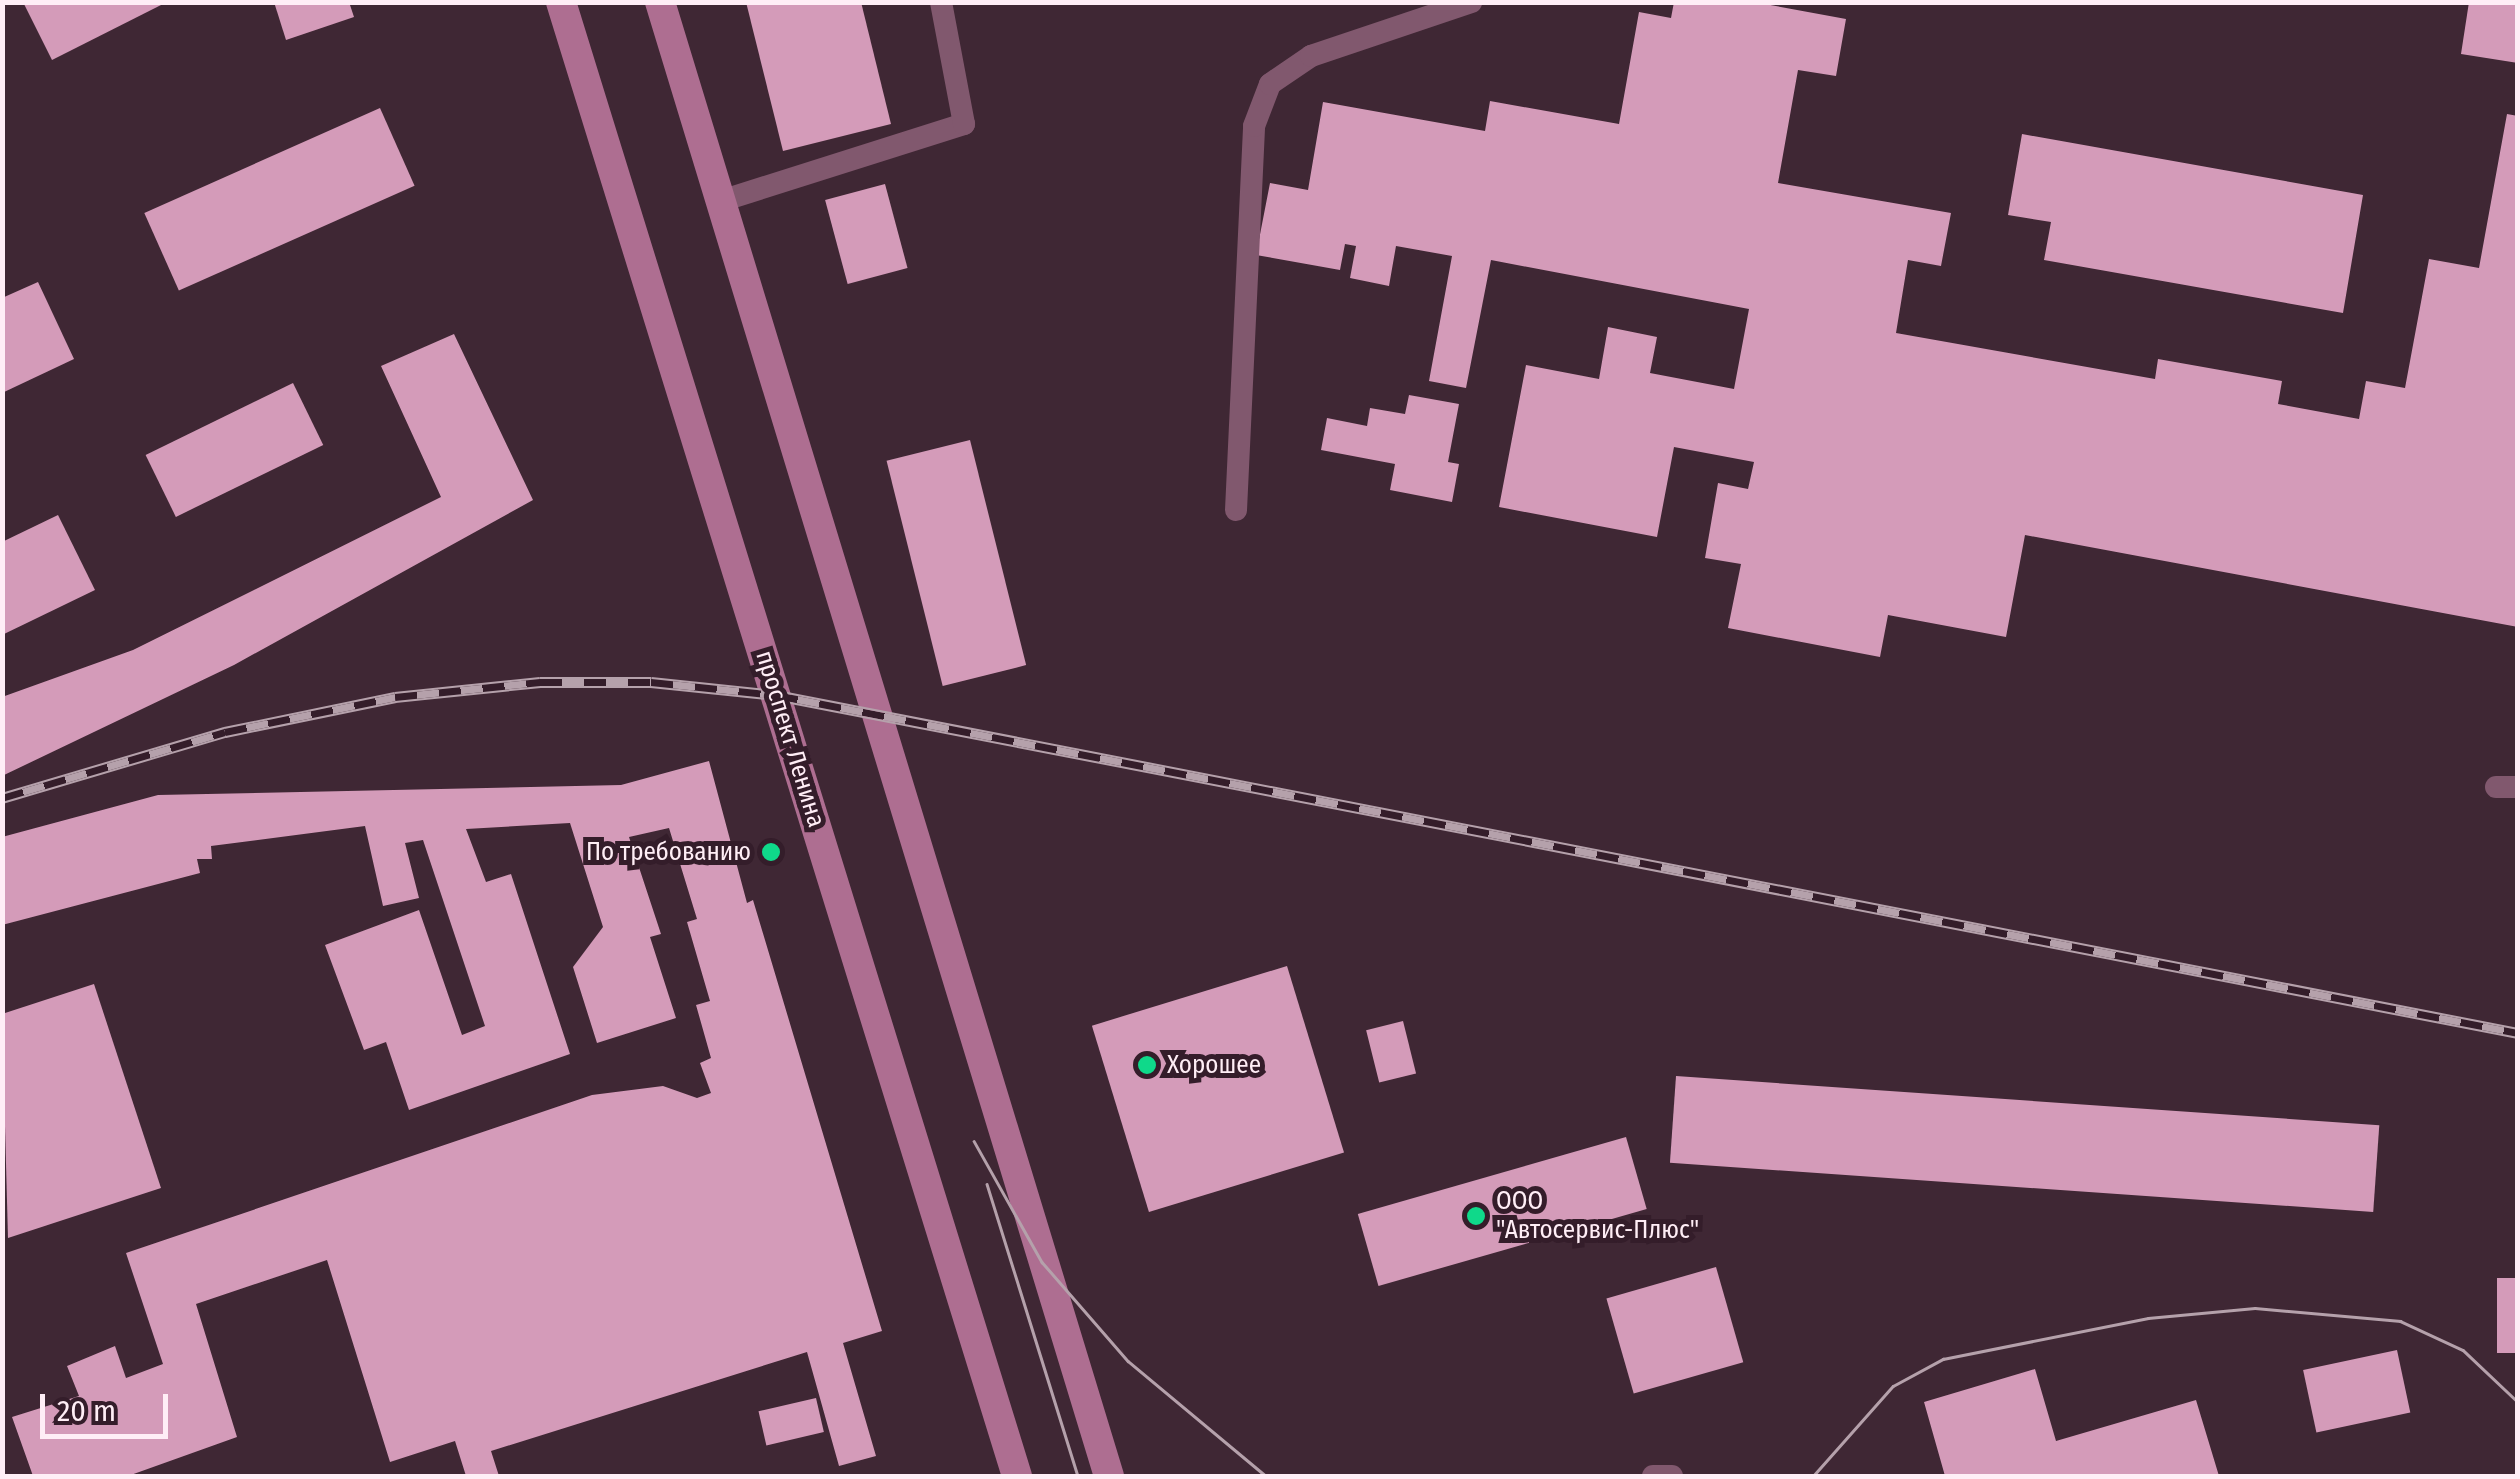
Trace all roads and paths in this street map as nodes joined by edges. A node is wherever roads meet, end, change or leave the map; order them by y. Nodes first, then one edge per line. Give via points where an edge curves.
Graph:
1 (560, 2) edge
2 (660, 2) edge
3 (941, 2) edge
4 (1471, 2) edge
5 (721, 201) junction
6 (1236, 510) dead end
7 (1017, 1476) edge
8 (1109, 1476) edge
9 (1653, 1476) edge
10 (1672, 1476) edge

1 - 7 main road, проспект Ленина
2 - 5 main road
3 - 5 lane via 964,124
4 - 6 lane via 1310,56 1270,84 1254,126
5 - 8 main road
9 - 10 lane

